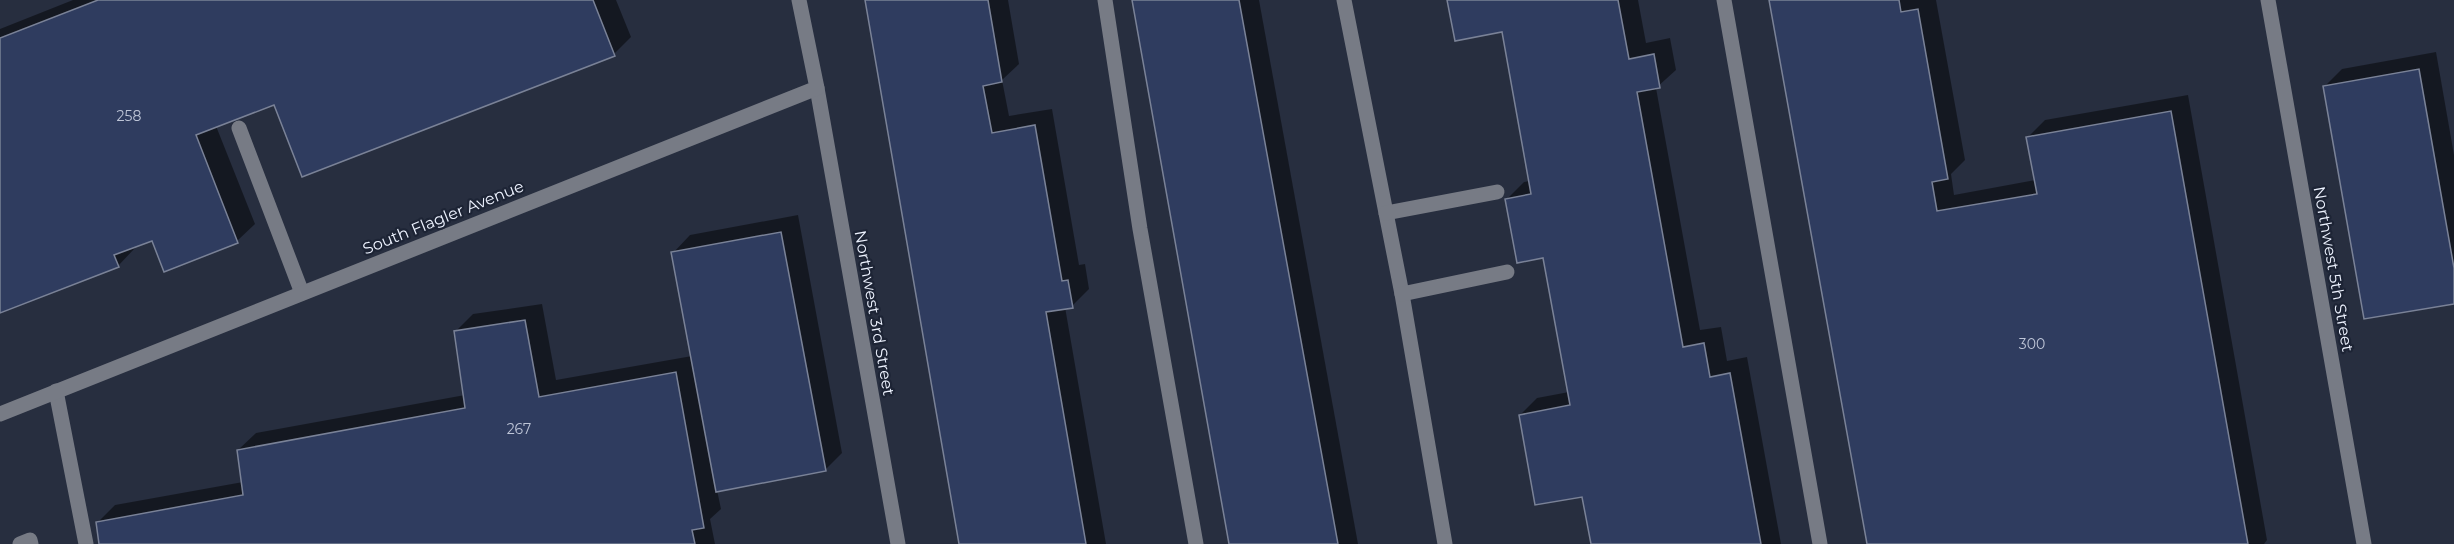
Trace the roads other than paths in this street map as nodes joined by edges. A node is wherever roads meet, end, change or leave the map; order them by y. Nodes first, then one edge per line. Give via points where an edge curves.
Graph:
1 (799, 0) edge
2 (1105, 0) edge
3 (1344, 0) edge
4 (1724, 0) edge
5 (2268, 0) edge
6 (817, 88) junction
7 (239, 128) dead end
8 (1497, 192) dead end
9 (1386, 213) junction
10 (1507, 272) dead end
11 (302, 293) junction
12 (1401, 294) junction
13 (56, 391) junction
14 (0, 414) edge
15 (20, 544) edge
16 (31, 544) edge
17 (86, 544) edge
18 (898, 544) edge
19 (1196, 544) edge
20 (1445, 544) edge
21 (1820, 544) edge
22 (2364, 544) edge

1 - 6 lane
2 - 19 lane via 1140,229
3 - 9 lane
4 - 21 lane
5 - 22 lane, Northwest 5th Street
6 - 11 lane, South Flagler Avenue
6 - 18 lane, Northwest 3rd Street
7 - 11 lane
8 - 9 lane
9 - 12 lane
10 - 12 lane
11 - 13 lane, South Flagler Avenue
12 - 20 lane
13 - 14 lane, South Flagler Avenue
13 - 17 lane
15 - 16 lane via 30,540

